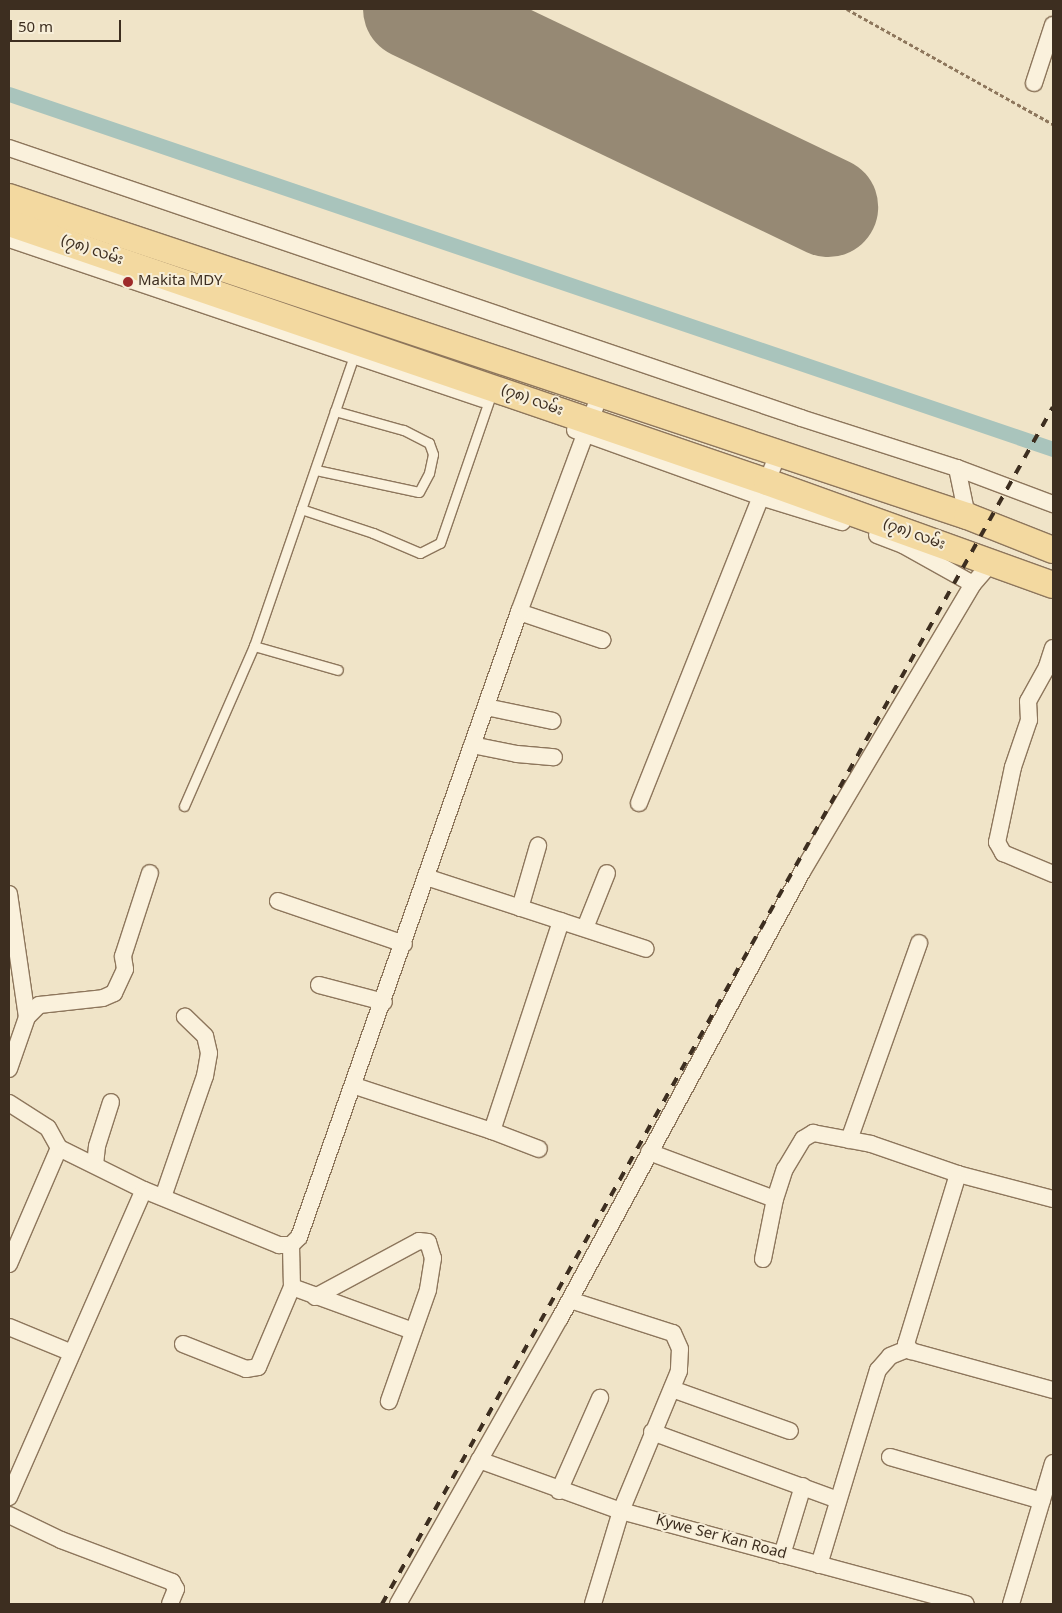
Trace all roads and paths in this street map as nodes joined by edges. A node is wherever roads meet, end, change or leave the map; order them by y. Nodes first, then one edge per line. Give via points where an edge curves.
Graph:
1 (847, 9) edge
2 (1053, 26) edge
3 (1034, 84) dead end
4 (1053, 124) edge
5 (9, 148) edge
6 (9, 197) edge
7 (9, 223) edge
8 (9, 239) edge
9 (362, 335) junction
10 (491, 394) junction
11 (600, 394) junction
12 (335, 411) junction
13 (587, 428) junction
14 (778, 454) junction
15 (957, 468) junction
16 (316, 470) junction
17 (764, 489) junction
18 (1053, 504) edge
19 (300, 509) junction
20 (967, 516) junction
21 (1053, 550) edge
22 (991, 563) junction
23 (973, 584) junction
24 (1053, 585) edge
25 (519, 612) junction
26 (602, 640) dead end
27 (254, 646) junction
28 (1053, 648) edge
29 (338, 670) dead end
30 (1047, 680) edge
31 (486, 707) junction
32 (553, 721) dead end
33 (472, 745) junction
34 (554, 757) dead end
35 (639, 803) dead end
36 (184, 806) dead end
37 (538, 846) dead end
38 (150, 873) dead end
39 (607, 873) dead end
40 (1053, 874) edge
41 (426, 877) junction
42 (9, 894) edge
43 (278, 902) dead end
44 (520, 908) junction
45 (561, 922) junction
46 (585, 928) junction
47 (404, 944) junction
48 (919, 944) dead end
49 (646, 949) dead end
50 (319, 984) dead end
51 (384, 1002) junction
52 (27, 1017) junction
53 (185, 1017) dead end
54 (9, 1069) edge
55 (355, 1086) junction
56 (112, 1102) dead end
57 (9, 1103) edge
58 (492, 1131) junction
59 (849, 1140) junction
60 (60, 1148) junction
61 (539, 1149) dead end
62 (649, 1152) junction
63 (95, 1165) junction
64 (958, 1174) junction
65 (144, 1190) junction
66 (163, 1197) junction
67 (775, 1199) junction
68 (1053, 1199) edge
69 (291, 1245) junction
70 (763, 1259) dead end
71 (9, 1264) edge
72 (292, 1287) junction
73 (315, 1297) junction
74 (570, 1300) junction
75 (9, 1327) edge
76 (413, 1331) junction
77 (183, 1344) dead end
78 (907, 1349) junction
79 (72, 1353) junction
80 (672, 1389) junction
81 (1053, 1390) edge
82 (600, 1398) dead end
83 (389, 1401) dead end
84 (790, 1431) dead end
85 (652, 1432) junction
86 (890, 1457) dead end
87 (479, 1460) junction
88 (1053, 1462) edge
89 (803, 1486) junction
90 (559, 1491) junction
91 (9, 1498) edge
92 (838, 1500) junction
93 (1042, 1501) junction
94 (621, 1511) junction
95 (9, 1515) edge
96 (782, 1555) junction
97 (819, 1565) junction
98 (170, 1604) edge
99 (398, 1604) edge
100 (593, 1604) edge
101 (966, 1604) edge
102 (1011, 1604) edge

1 - 4 path
2 - 3 street
5 - 15 street via 801,418
6 - 9 main road, (၇၈) လမ်း
7 - 9 main road, (၇၈) လမ်း
8 - 9 street
9 - 10 main road, (၇၈) လမ်း
9 - 11 main road, (၇၈) လမ်း
9 - 12 lane
10 - 13 main road, (၇၈) လမ်း
10 - 19 lane via 440,543 420,553 373,532
11 - 13 street
11 - 14 main road, (၇၈) လမ်း
12 - 16 lane
12 - 16 lane via 403,430 429,443 433,454 429,473 419,492
13 - 17 main road, (၇၈) လမ်း
13 - 25 street
14 - 17 street
14 - 20 main road, (၇၈) လမ်း
15 - 18 street
15 - 20 street
16 - 19 lane
17 - 22 main road, (၇၈) လမ်း
17 - 23 street via 903,545
17 - 35 street
19 - 27 lane
20 - 21 main road, (၇၈) လမ်း
22 - 23 street
22 - 24 main road, (၇၈) လမ်း
23 - 62 street via 802,872
25 - 26 street
25 - 31 street
27 - 29 lane
27 - 36 lane
28 - 30 street
30 - 40 street via 1028,701 1029,720 1013,767 997,842 1003,852
31 - 32 street
31 - 33 street
33 - 34 street
33 - 41 street
37 - 44 street
38 - 52 street via 123,956 125,969 114,993 103,998 39,1005
39 - 46 street
41 - 44 street
41 - 47 street
42 - 52 street
43 - 47 street
44 - 45 street
45 - 46 street
45 - 58 street
46 - 49 street
47 - 51 street
48 - 59 street
50 - 51 street
51 - 55 street
52 - 54 street
53 - 66 street via 205,1036 209,1054 205,1076
55 - 58 street
55 - 69 street via 299,1237
56 - 63 street via 97,1146
57 - 60 street via 48,1128
58 - 61 street
59 - 64 street via 871,1144
59 - 67 street via 813,1133 803,1139 785,1169
60 - 63 street
60 - 71 street
62 - 67 street
62 - 74 street
63 - 65 street
64 - 68 street
64 - 78 street
65 - 66 street
65 - 79 street
66 - 69 street via 280,1245
67 - 70 street
69 - 72 street
72 - 73 street
72 - 77 street via 258,1367 246,1369
73 - 76 street
73 - 76 street via 419,1241 428,1242 432,1270
74 - 80 street via 673,1333 680,1349 679,1371
74 - 87 street
75 - 79 street
76 - 83 street
78 - 81 street
78 - 92 street via 890,1356 878,1370
79 - 91 street
80 - 84 street
80 - 85 street
82 - 90 street
85 - 89 street
85 - 94 street
86 - 93 street
87 - 90 street, Kywe Ser Kan Road
87 - 99 street
88 - 93 street
89 - 92 street
89 - 96 street
90 - 94 street, Kywe Ser Kan Road
92 - 97 street
93 - 102 street
94 - 96 street, Kywe Ser Kan Road
94 - 100 street
95 - 98 street via 61,1540 172,1582 176,1589
96 - 97 street, Kywe Ser Kan Road
97 - 101 street, Kywe Ser Kan Road

